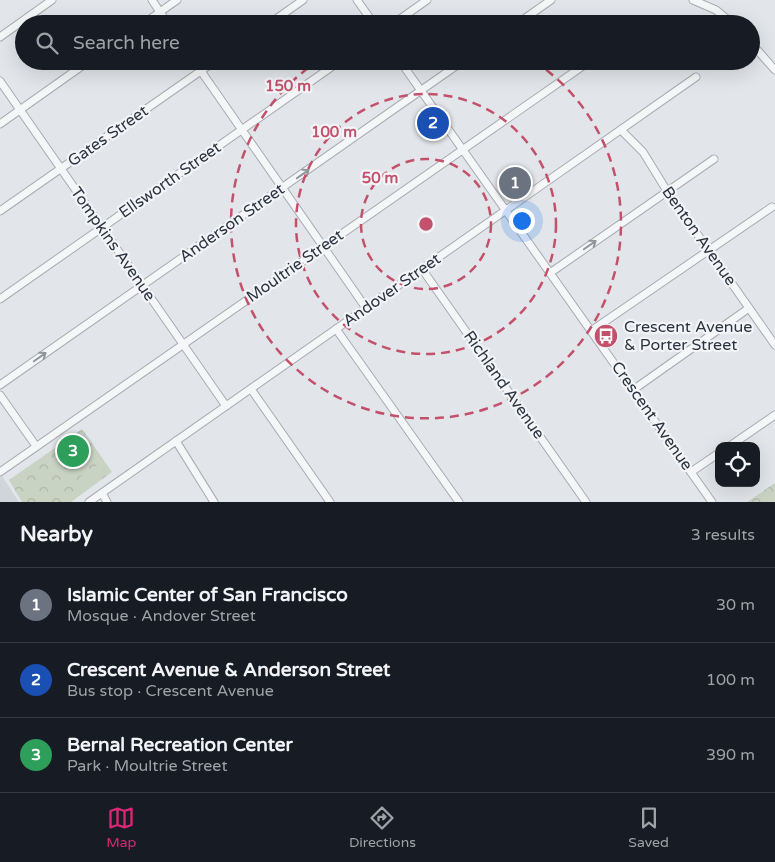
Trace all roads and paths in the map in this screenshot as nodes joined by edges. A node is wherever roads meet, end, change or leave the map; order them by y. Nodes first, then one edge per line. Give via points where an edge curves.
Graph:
1 (52, 0) edge
2 (152, 0) edge
3 (177, 0) edge
4 (303, 0) edge
5 (357, 0) edge
6 (427, 0) edge
7 (552, 0) edge
8 (693, 0) edge
9 (160, 12) junction
10 (30, 15) edge
11 (156, 15) edge
12 (162, 15) edge
13 (282, 15) edge
14 (368, 15) edge
15 (406, 15) edge
16 (530, 15) edge
17 (722, 15) edge
18 (15, 26) edge
19 (0, 36) edge
20 (760, 53) edge
21 (76, 70) edge
22 (327, 70) edge
23 (407, 70) edge
24 (451, 70) edge
25 (577, 70) edge
26 (775, 70) edge
27 (201, 71) joint
28 (696, 77) dead end
29 (0, 81) edge
30 (422, 91) junction
31 (20, 110) junction
32 (0, 124) edge
33 (242, 130) junction
34 (621, 130) junction
35 (463, 150) junction
36 (714, 159) dead end
37 (61, 169) junction
38 (282, 188) junction
39 (667, 191) junction
40 (772, 207) dead end
41 (506, 210) junction
42 (0, 211) edge
43 (102, 227) junction
44 (323, 246) junction
45 (709, 251) junction
46 (422, 269) junction
47 (550, 273) junction
48 (142, 286) junction
49 (0, 298) edge
50 (366, 308) junction
51 (749, 308) junction
52 (336, 329) junction
53 (591, 331) junction
54 (183, 345) junction
55 (775, 345) edge
56 (0, 385) edge
57 (251, 388) junction
58 (633, 390) junction
59 (0, 395) edge
60 (226, 406) junction
61 (775, 415) edge
62 (176, 441) junction
63 (736, 442) edge
64 (36, 446) junction
65 (715, 456) edge
66 (0, 472) edge
67 (691, 472) junction
68 (102, 493) junction
69 (89, 502) edge
70 (108, 502) edge
71 (214, 502) edge
72 (330, 502) edge
73 (459, 502) edge
74 (586, 502) edge
75 (712, 502) edge

1 - 10 street
2 - 9 street
3 - 9 street
4 - 13 street
5 - 14 street
6 - 15 street
7 - 16 street
8 - 17 street
9 - 11 street
9 - 12 street
18 - 19 street
20 - 26 street
21 - 31 street
22 - 33 street, Ellsworth Street
23 - 30 street, Crescent Avenue
24 - 30 street, Anderson Street
25 - 35 street, Moultrie Street
27 - 33 street
27 - 37 street, Gates Street
28 - 34 street, Andover Street
29 - 31 street, Tompkins Avenue
30 - 35 street, Crescent Avenue
38 -> 30 street, Anderson Street
31 - 32 street
31 - 37 street, Tompkins Avenue
33 - 38 street
33 - 43 street, Ellsworth Street
34 - 39 street, Benton Avenue via 643,152
34 - 41 street, Andover Street
35 - 41 street, Crescent Avenue
35 - 44 street, Moultrie Street
36 - 39 street
37 - 42 street, Gates Street
37 - 43 street, Tompkins Avenue
38 - 44 street
38 - 48 street, Anderson Street
39 - 45 street, Benton Avenue
47 -> 39 street
40 - 45 street
41 - 46 street, Andover Street
41 - 47 street, Crescent Avenue
43 - 48 street, Tompkins Avenue
43 - 49 street, Ellsworth Street
44 - 50 street
44 - 54 street, Moultrie Street
45 - 51 street, Benton Avenue
45 - 53 street
46 - 50 street, Andover Street
46 - 74 street, Richland Avenue
47 - 53 street, Crescent Avenue
48 - 54 street, Tompkins Avenue
56 -> 48 street, Anderson Street
50 - 52 street, Andover Street
51 - 55 street, Benton Avenue
51 - 58 street
52 - 57 street, Andover Street
52 - 73 street
53 - 58 street, Crescent Avenue
54 - 60 street, Tompkins Avenue
54 - 64 street, Moultrie Street
57 - 60 street, Andover Street
57 - 72 street
58 - 67 street, Crescent Avenue
59 - 64 street
60 - 62 street, Andover Street
61 - 63 street
62 - 68 street, Andover Street
62 - 71 street
64 - 66 street, Moultrie Street
65 - 67 street
67 - 75 street, Crescent Avenue
68 - 69 street, Andover Street
68 - 70 street

